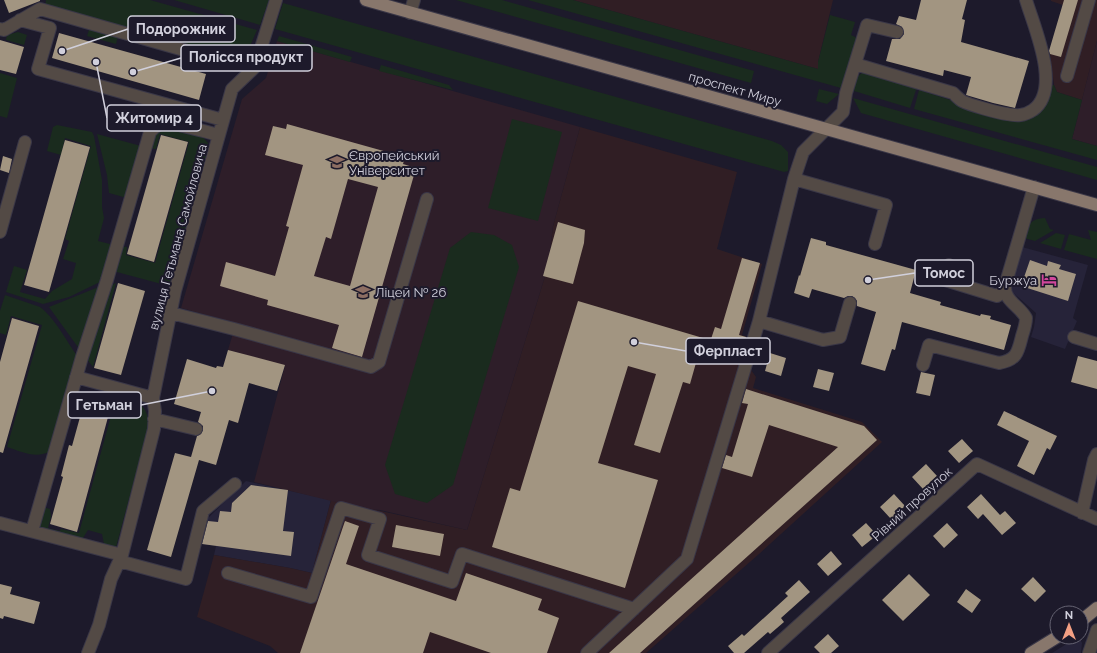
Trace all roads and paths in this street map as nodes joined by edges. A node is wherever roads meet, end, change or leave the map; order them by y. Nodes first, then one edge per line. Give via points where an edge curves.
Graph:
1 (276, 0) edge
2 (366, 0) edge
3 (414, 0) edge
4 (1026, 0) edge
5 (1089, 0) edge
6 (410, 13) junction
7 (20, 20) junction
8 (0, 29) edge
9 (897, 32) dead end
10 (212, 58) dead end
11 (855, 64) junction
12 (1067, 76) dead end
13 (223, 120) junction
14 (825, 129) junction
15 (219, 135) junction
16 (25, 142) dead end
17 (794, 179) junction
18 (1034, 187) junction
19 (427, 198) dead end
20 (1097, 205) edge
21 (0, 232) edge
22 (875, 244) dead end
23 (949, 265) dead end
24 (1004, 291) junction
25 (850, 303) dead end
26 (171, 313) junction
27 (759, 321) junction
28 (1074, 337) dead end
29 (1097, 344) edge
30 (923, 365) dead end
31 (76, 377) junction
32 (153, 398) junction
33 (154, 419) junction
34 (196, 429) dead end
35 (1097, 454) edge
36 (235, 484) dead end
37 (1082, 513) junction
38 (1097, 519) edge
39 (0, 523) edge
40 (32, 531) junction
41 (121, 558) junction
42 (228, 573) dead end
43 (1097, 608) edge
44 (634, 609) junction
45 (1089, 614) edge
46 (1097, 630) edge
47 (1049, 642) edge
48 (88, 653) edge
49 (587, 653) edge
50 (768, 653) edge
51 (1031, 653) edge
52 (1090, 653) edge

1 - 13 street, вулиця Гетьмана Самойловича via 255,67 232,89
2 - 6 main road, проспект Миру
3 - 6 street
4 - 11 street via 1040,41 1046,87 1040,104 1021,116 1002,114 962,101 953,93
5 - 12 street
6 - 14 main road, проспект Миру
7 - 8 street via 4,30
7 - 10 street via 40,9
7 - 13 street via 50,28 38,68
9 - 11 street via 867,24
11 - 14 street via 843,112
13 - 15 street, вулиця Гетьмана Самойловича
14 - 17 street via 803,152
14 - 18 main road, проспект Миру
15 - 26 street, вулиця Гетьмана Самойловича
15 - 31 street via 162,123 150,132
16 - 21 street
17 - 22 street via 886,205
17 - 27 street
18 - 20 main road, проспект Миру
18 - 24 street
19 - 26 street via 379,362 371,367
23 - 24 street via 945,280 997,296
24 - 30 street via 1026,318 1019,349 1012,359 999,363 929,345
25 - 27 street via 840,337 823,340
26 - 32 street, вулиця Гетьмана Самойловича
27 - 44 street via 687,559
28 - 29 street
31 - 32 street
31 - 40 street
32 - 33 street, вулиця Гетьмана Самойловича
33 - 34 street
33 - 41 street, вулиця Гетьмана Самойловича via 154,429
35 - 37 street
36 - 41 street via 203,511 186,579
37 - 38 street, Рівний провулок
37 - 50 street, Рівний провулок via 977,464
39 - 40 street
40 - 41 street
41 - 48 street, вулиця Гетьмана Самойловича via 111,579 99,625
42 - 44 street via 311,597 341,508 380,518 368,555 452,582 462,554
43 - 45 main road
44 - 49 street
46 - 52 street
47 - 51 main road

